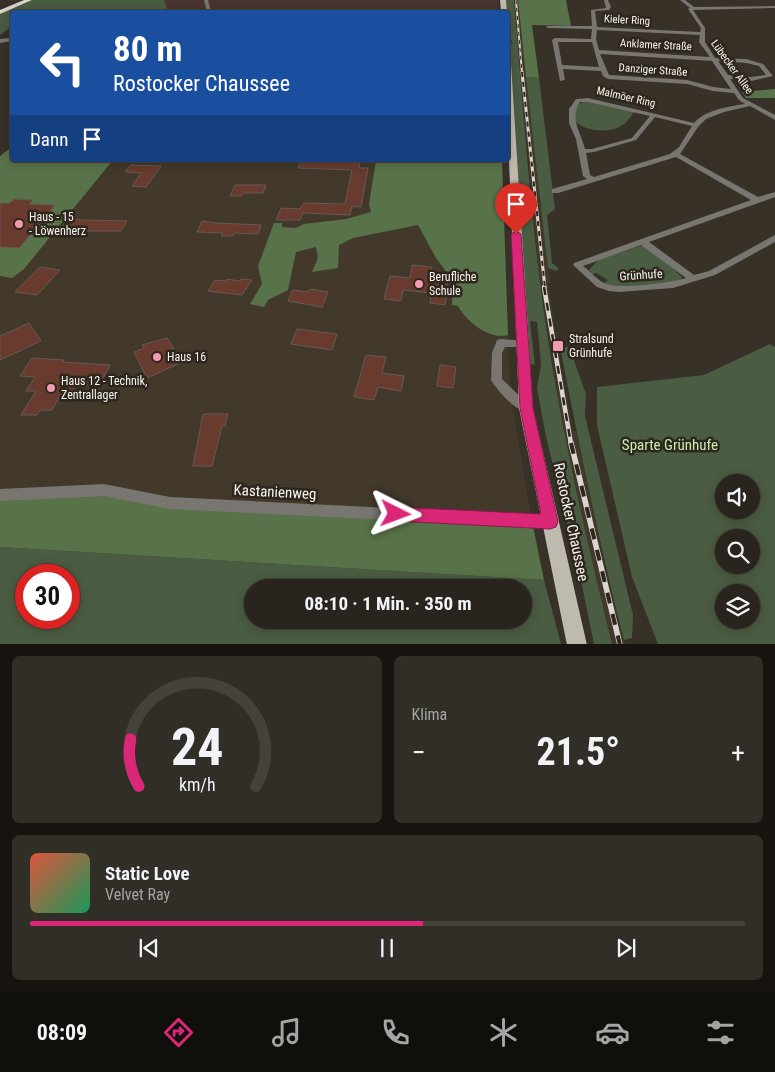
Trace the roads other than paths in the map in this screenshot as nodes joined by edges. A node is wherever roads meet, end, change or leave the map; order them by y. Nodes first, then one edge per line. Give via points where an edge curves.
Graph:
1 (29, 0) edge
2 (606, 0) edge
3 (682, 0) edge
4 (692, 7) junction
5 (775, 7) edge
6 (0, 12) edge
7 (548, 27) dead end
8 (595, 28) junction
9 (702, 34) junction
10 (594, 41) junction
11 (598, 52) junction
12 (713, 58) junction
13 (560, 67) junction
14 (604, 69) junction
15 (726, 77) junction
16 (562, 80) dead end
17 (735, 91) junction
18 (748, 105) junction
19 (654, 115) junction
20 (510, 117) edge
21 (775, 118) edge
22 (696, 125) junction
23 (510, 139) edge
24 (511, 143) junction
25 (581, 151) junction
26 (676, 154) junction
27 (593, 180) junction
28 (555, 192) dead end
29 (775, 194) edge
30 (757, 200) junction
31 (775, 238) edge
32 (643, 242) junction
33 (693, 279) junction
34 (522, 344) junction
35 (526, 408) junction
36 (0, 495) edge
37 (550, 522) junction
38 (577, 644) edge

1 - 6 highway
2 - 8 street, Kieler Ring via 608,8 593,10
3 - 4 street
4 - 5 street
4 - 9 street, Lübecker Allee via 690,9 703,28
7 - 8 street
8 - 9 street, Kieler Ring
8 - 10 street, Danziger Straße
9 - 12 street, Lübecker Allee via 702,42
10 - 11 street, Danziger Straße
10 - 13 street via 554,37
11 - 12 street, Anklamer Straße
11 - 14 street, Danziger Straße
12 - 15 street, Lübecker Allee
12 - 15 street, Anklamer Straße via 756,62 770,76 751,79
13 - 14 street
13 - 16 street
14 - 17 street, Danziger Straße via 606,75 613,78 686,82
15 - 17 street, Lübecker Allee
17 - 18 street, Lübecker Allee
18 - 21 street, Lübecker Allee
18 - 22 street via 707,115
19 - 22 street, Malmöer Ring
19 - 25 street via 634,139
19 - 25 street, Malmöer Ring via 578,100 571,116
20 - 24 main road, Rostocker Chaussee
22 - 26 street
23 - 24 street, Rostocker Chaussee
24 - 34 main road, Rostocker Chaussee
25 - 27 street, Malmöer Ring via 588,176
26 - 27 street
26 - 30 street
27 - 28 street
29 - 30 street, Grünhufe
30 - 32 street, Grünhufe
31 - 33 street, Grünhufe via 712,273
32 - 33 street, Grünhufe
32 - 33 street, Grünhufe via 577,265 600,285 609,288 673,285
34 - 35 main road, Rostocker Chaussee
34 - 35 street via 501,342 497,353 497,380
35 - 37 main road, Rostocker Chaussee
36 - 37 street, Kastanienweg via 104,490 170,503
37 - 38 main road, Rostocker Chaussee

